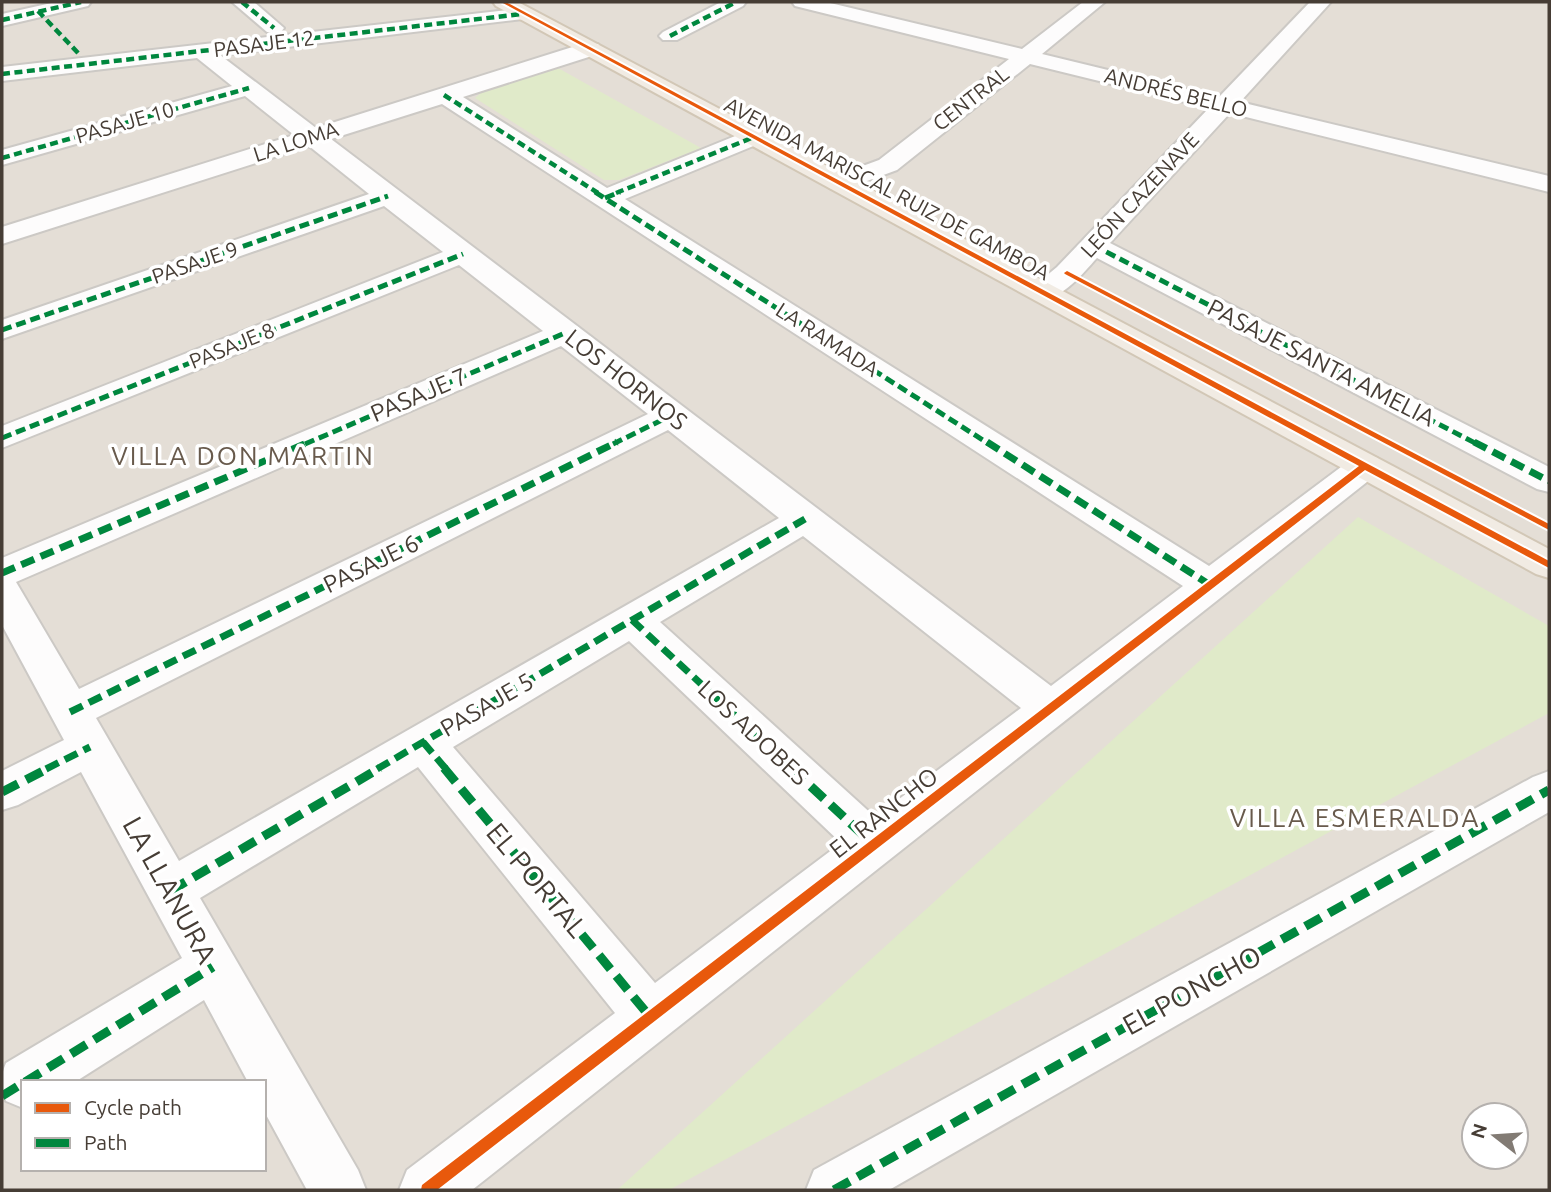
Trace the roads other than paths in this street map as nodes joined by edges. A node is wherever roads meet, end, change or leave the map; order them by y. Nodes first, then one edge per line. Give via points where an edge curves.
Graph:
1 (81, 2) edge
2 (242, 2) edge
3 (736, 2) edge
4 (802, 2) edge
5 (1095, 2) edge
6 (1321, 2) edge
7 (514, 8) edge
8 (38, 11) junction
9 (2, 19) edge
10 (274, 28) dead end
11 (670, 36) dead end
12 (590, 49) junction
13 (201, 51) junction
14 (80, 55) dead end
15 (1025, 56) junction
16 (2, 74) edge
17 (249, 88) junction
18 (444, 95) junction
19 (1225, 105) junction
20 (312, 137) junction
21 (754, 137) junction
22 (2, 158) edge
23 (839, 183) junction
24 (1549, 184) edge
25 (388, 196) junction
26 (605, 198) junction
27 (2, 236) edge
28 (1093, 245) junction
29 (463, 254) junction
30 (1042, 292) junction
31 (2, 330) edge
32 (565, 333) junction
33 (672, 415) junction
34 (2, 438) edge
35 (1364, 466) junction
36 (1549, 481) edge
37 (805, 519) junction
38 (1549, 565) edge
39 (2, 573) edge
40 (1210, 585) junction
41 (2, 591) edge
42 (632, 620) junction
43 (1050, 708) junction
44 (80, 730) junction
45 (423, 743) junction
46 (1549, 790) edge
47 (2, 792) edge
48 (874, 845) junction
49 (170, 891) junction
50 (213, 967) junction
51 (650, 1018) junction
52 (27, 1080) edge
53 (21, 1084) edge
54 (2, 1096) edge
55 (338, 1190) edge
56 (427, 1190) edge
57 (834, 1190) edge

1 - 8 street
2 - 10 street
3 - 11 street
4 - 15 street, ANDRÉS BELLO
5 - 15 street, CENTRAL
6 - 19 street, LEÓN CAZENAVE
7 - 12 main road, AVENIDA MARISCAL RUIZ DE GAMBOA
7 - 13 street, PASAJE 12
8 - 9 street
8 - 14 street
12 - 18 street, LA LOMA
12 - 21 main road, AVENIDA MARISCAL RUIZ DE GAMBOA
13 - 16 street, PASAJE 12
13 - 17 street, LOS HORNOS
15 - 19 street, ANDRÉS BELLO
15 - 23 street, CENTRAL via 888,165
17 - 20 street, LOS HORNOS
17 - 22 street, PASAJE 10
18 - 20 street, LA LOMA
18 - 26 street, LA RAMADA
19 - 24 street, ANDRÉS BELLO
19 - 28 street, LEÓN CAZENAVE
20 - 25 street, LOS HORNOS
20 - 27 street, LA LOMA
21 - 23 main road, AVENIDA MARISCAL RUIZ DE GAMBOA
21 - 26 street
23 - 30 main road, AVENIDA MARISCAL RUIZ DE GAMBOA
25 - 29 street, LOS HORNOS
25 - 31 street, PASAJE 9
26 - 40 street, LA RAMADA
28 - 30 street, LEÓN CAZENAVE
28 - 36 street, PASAJE SANTA AMELIA
29 - 32 street, LOS HORNOS
29 - 34 street, PASAJE 8
30 - 35 main road, AVENIDA MARISCAL RUIZ DE GAMBOA
32 - 33 street, LOS HORNOS
32 - 39 street, PASAJE 7
33 - 37 street, LOS HORNOS
33 - 44 street, PASAJE 6
35 - 38 main road, AVENIDA MARISCAL RUIZ DE GAMBOA
35 - 40 street, EL RANCHO
37 - 42 street, PASAJE 5
37 - 43 street, LOS HORNOS
40 - 43 street, EL RANCHO
41 - 44 street, LA LLANURA
42 - 45 street, PASAJE 5
42 - 48 street, LOS ADOBES
43 - 48 street, EL RANCHO
44 - 47 street, PASAJE 6
44 - 49 street, LA LLANURA
45 - 49 street, PASAJE 5
45 - 51 street, EL PORTAL
46 - 57 street, EL PONCHO
48 - 51 street, EL RANCHO
49 - 50 street, LA LLANURA
50 - 52 street
50 - 55 street, LA LLANURA
51 - 56 street, EL RANCHO
53 - 54 street

